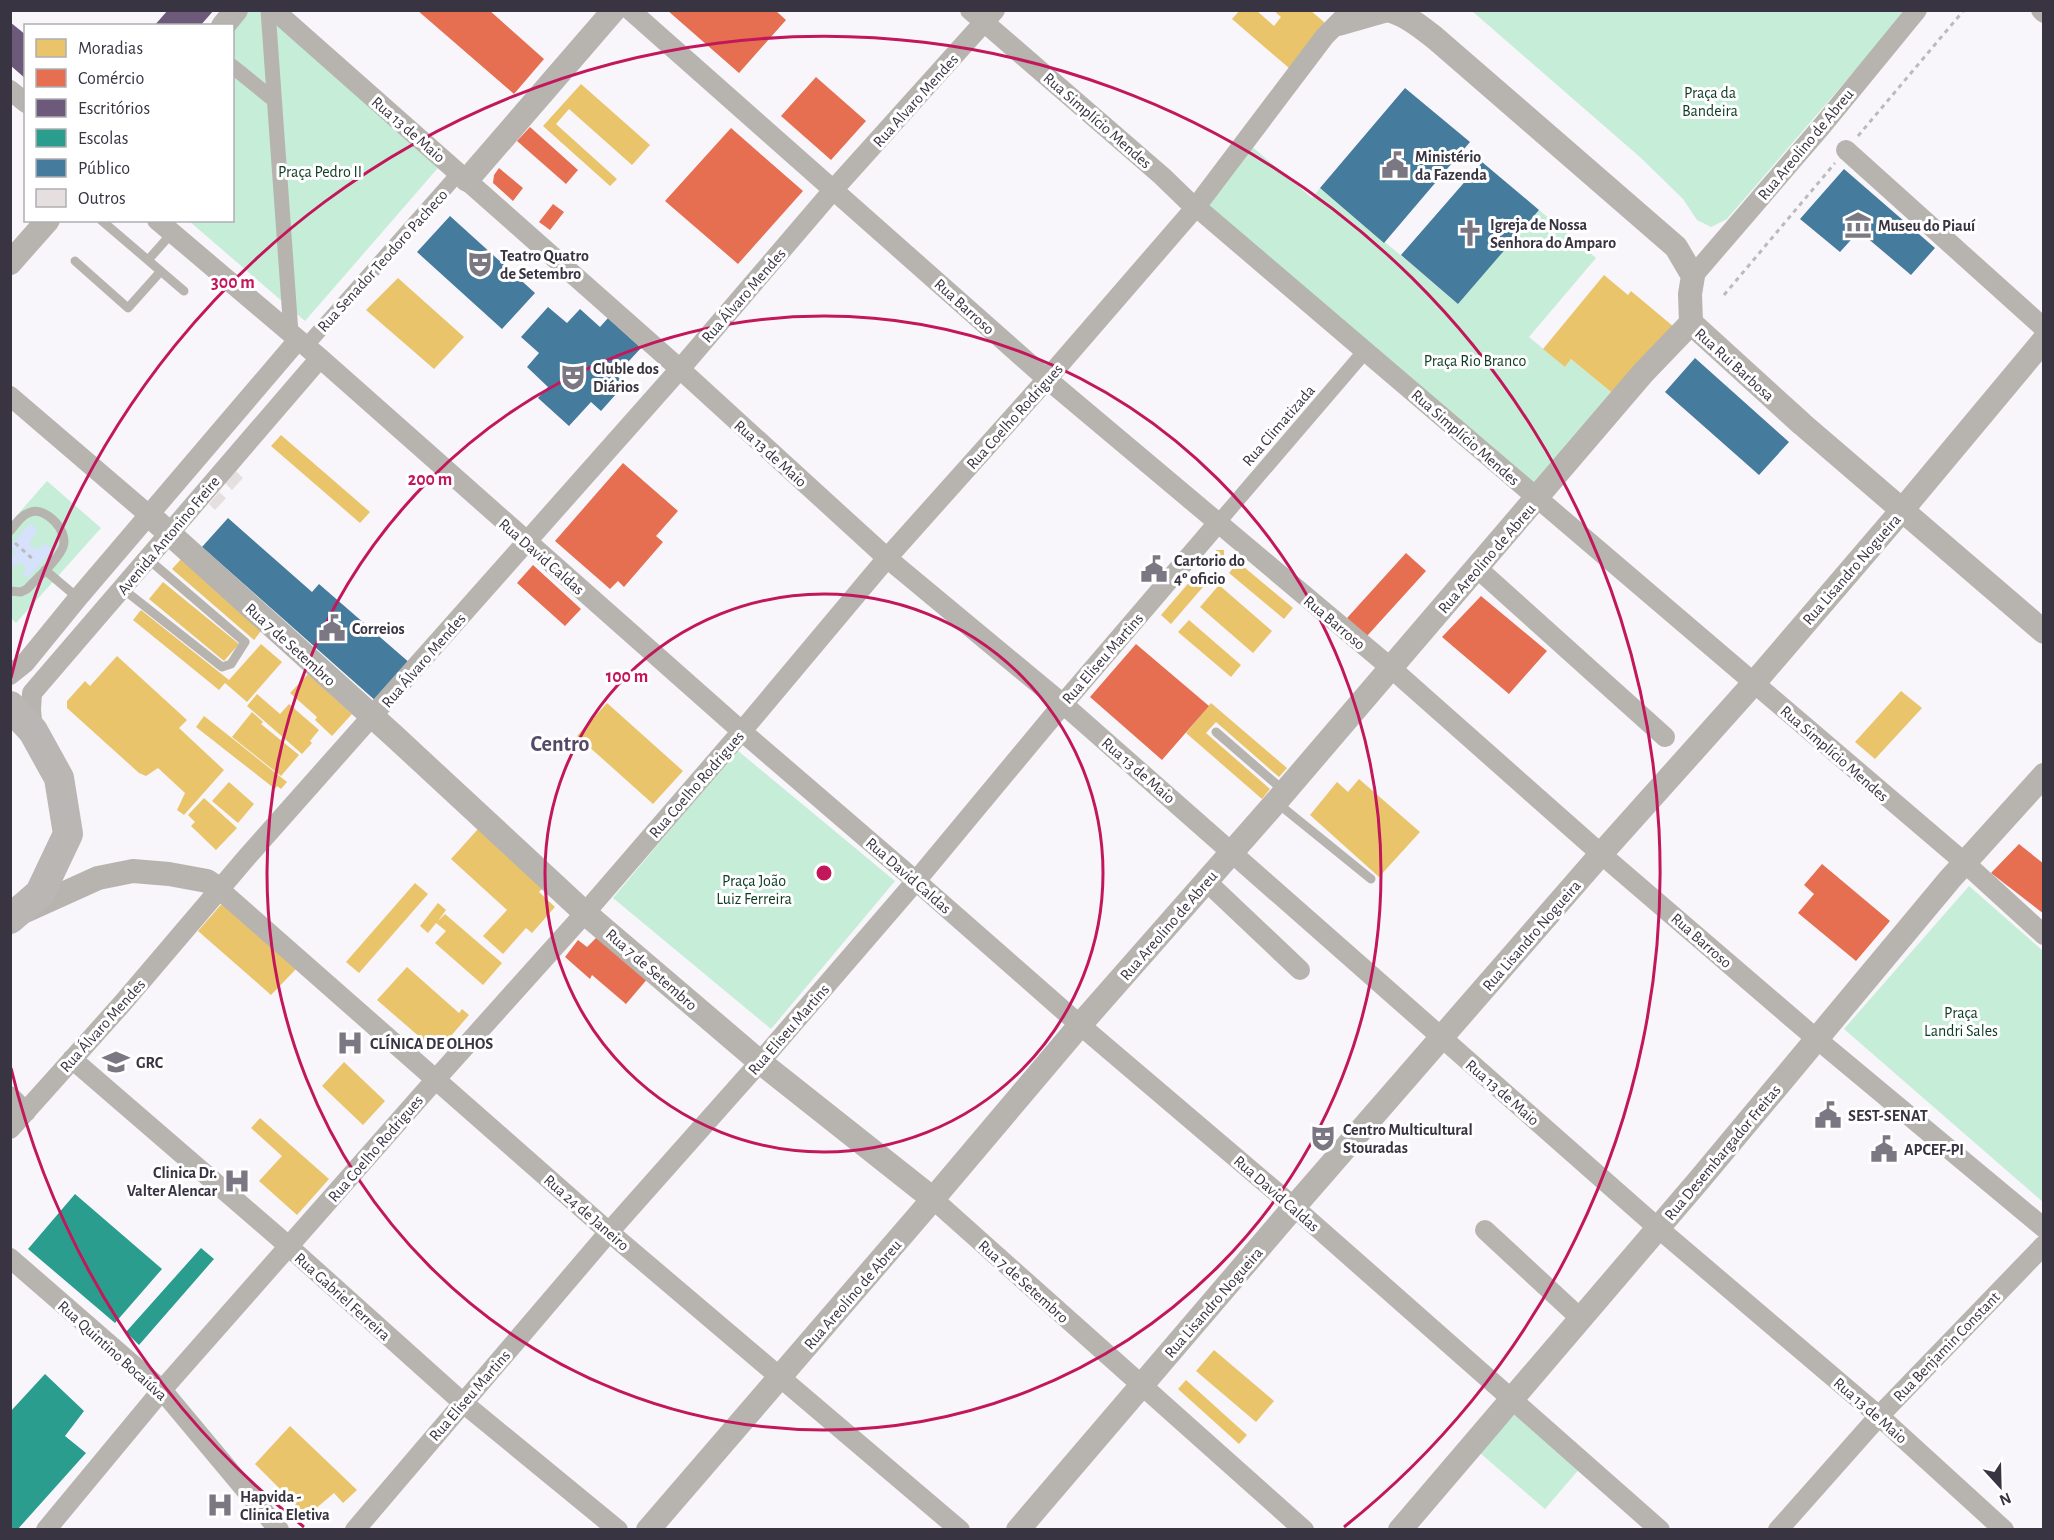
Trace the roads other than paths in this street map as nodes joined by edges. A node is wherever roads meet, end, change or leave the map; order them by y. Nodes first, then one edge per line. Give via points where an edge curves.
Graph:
1 (236, 10) edge
2 (268, 10) edge
3 (274, 10) edge
4 (614, 10) edge
5 (630, 10) edge
6 (1356, 10) edge
7 (1917, 10) edge
8 (1391, 11) edge
9 (983, 14) edge
10 (1346, 15) edge
11 (225, 24) edge
12 (234, 68) edge
13 (10, 90) edge
14 (274, 100) junction
15 (24, 101) edge
16 (1846, 150) dead end
17 (463, 176) junction
18 (834, 189) junction
19 (1195, 208) junction
20 (46, 222) edge
21 (103, 222) edge
22 (164, 227) edge
23 (148, 260) junction
24 (75, 261) dead end
25 (10, 263) edge
26 (161, 271) junction
27 (1693, 276) junction
28 (184, 291) dead end
29 (1691, 324) junction
30 (2043, 328) edge
31 (2043, 340) edge
32 (304, 344) junction
33 (1366, 350) junction
34 (680, 369) junction
35 (273, 370) junction
36 (1047, 379) junction
37 (294, 388) junction
38 (10, 396) edge
39 (223, 429) junction
40 (243, 445) junction
41 (1536, 499) junction
42 (1903, 509) junction
43 (149, 515) junction
44 (1217, 524) junction
45 (10, 531) edge
46 (171, 534) junction
47 (526, 542) junction
48 (886, 558) junction
49 (148, 559) junction
50 (43, 568) junction
51 (1477, 568) junction
52 (123, 589) junction
53 (10, 591) edge
54 (75, 602) junction
55 (92, 624) junction
56 (2043, 632) edge
57 (1391, 668) junction
58 (10, 675) edge
59 (1754, 683) junction
60 (1063, 704) junction
61 (10, 706) edge
62 (372, 717) junction
63 (33, 731) junction
64 (742, 731) junction
65 (1216, 732) dead end
66 (1665, 737) dead end
67 (2043, 775) edge
68 (1281, 797) junction
69 (1233, 853) junction
70 (1601, 854) junction
71 (1965, 863) junction
72 (1371, 879) dead end
73 (916, 881) junction
74 (1207, 882) junction
75 (219, 889) junction
76 (585, 913) junction
77 (10, 919) edge
78 (2043, 934) edge
79 (1300, 970) dead end
80 (1080, 1025) junction
81 (1442, 1039) junction
82 (1817, 1039) junction
83 (72, 1059) junction
84 (760, 1062) junction
85 (436, 1079) junction
86 (10, 1096) edge
87 (26, 1112) junction
88 (10, 1129) edge
89 (933, 1199) junction
90 (1294, 1207) junction
91 (1658, 1228) junction
92 (2043, 1228) edge
93 (1485, 1230) dead end
94 (609, 1232) junction
95 (2043, 1245) edge
96 (289, 1247) junction
97 (10, 1258) edge
98 (1580, 1318) junction
99 (780, 1377) junction
100 (1141, 1386) junction
101 (162, 1390) junction
102 (1510, 1400) junction
103 (462, 1402) junction
104 (1879, 1416) junction
105 (46, 1530) edge
106 (279, 1530) edge
107 (354, 1530) edge
108 (618, 1530) edge
109 (648, 1530) edge
110 (960, 1530) edge
111 (1018, 1530) edge
112 (1304, 1530) edge
113 (1400, 1530) edge
114 (1660, 1530) edge
115 (1778, 1530) edge
116 (2004, 1530) edge

1 - 11 street
2 - 14 street
3 - 17 street, Rua 13 de Maio
4 - 17 street, Rua Senador Teodoro Pacheco
5 - 18 street, Rua Barroso
6 - 10 street
7 - 27 street, Rua Areolino de Abreu
8 - 10 street
8 - 27 street via 1435,38 1676,247
9 - 18 street, Rua Alvaro Mendes
9 - 19 street, Rua Simplício Mendes
10 - 19 street, Rua Coelho Rodrigues via 1324,36
12 - 14 street
13 - 15 street
14 - 32 street
16 - 30 street
17 - 32 street, Rua Senador Teodoro Pacheco
17 - 34 street, Rua 13 de Maio
18 - 34 street, Rua Álvaro Mendes
18 - 36 street, Rua Barroso
19 - 33 street, Rua Simplício Mendes
19 - 36 street, Rua Coelho Rodrigues
20 - 25 street
21 - 23 lane
22 - 23 lane
22 - 32 street, Rua David Caldas
23 - 26 lane
24 - 26 lane via 128,308
26 - 28 lane
27 - 29 street, Rua Rui Barbosa
29 - 41 street, Rua Areolino de Abreu via 1643,373
29 - 42 street, Rua Rui Barbosa
31 - 42 street, Rua Lisandro Nogueira
32 - 35 street, Avenida Antonino Freire
32 - 37 street, Avenida Antonino Freire
32 - 47 street, Rua David Caldas
33 - 41 street, Rua Simplício Mendes
33 - 44 street, Rua Climatizada
34 - 47 street, Rua Álvaro Mendes
34 - 48 street, Rua 13 de Maio
35 - 37 street
35 - 39 street, Avenida Antonino Freire
36 - 44 street, Rua Barroso
36 - 48 street, Rua Coelho Rodrigues
37 - 40 street, Avenida Antonino Freire
38 - 43 street, Rua 7 de Setembro
39 - 40 street
39 - 43 street, Avenida Antonino Freire
40 - 46 street, Avenida Antonino Freire
41 - 51 street, Rua Areolino de Abreu
41 - 59 street, Rua Simplício Mendes
42 - 56 street, Rua Rui Barbosa
42 - 59 street, Rua Lisandro Nogueira
43 - 46 street, Rua 7 de Setembro
43 - 54 street, Avenida Antonino Freire
44 - 57 street, Rua Barroso
44 - 60 street, Rua Eliseu Martins
45 - 50 lane via 33,511 44,513 62,530 60,554
46 - 49 street, Avenida Antonino Freire
46 - 62 street, Rua 7 de Setembro
47 - 62 street, Rua Álvaro Mendes
47 - 64 street, Rua David Caldas
48 - 60 street, Rua 13 de Maio
48 - 64 street, Rua Coelho Rodrigues
49 - 52 street, Avenida Antonino Freire
49 - 52 lane via 245,642 231,664 222,667
50 - 53 lane via 27,589
50 - 54 lane
51 - 57 street, Rua Areolino de Abreu
51 - 66 street
52 - 55 street, Avenida Antonino Freire
54 - 55 street
54 - 58 street, Avenida Antonino Freire via 25,663
55 - 63 street, Avenida Antonino Freire via 32,693
57 - 68 street, Rua Areolino de Abreu
57 - 70 street, Rua Barroso
59 - 70 street, Rua Lisandro Nogueira
59 - 71 street, Rua Simplício Mendes
60 - 69 street, Rua 13 de Maio
60 - 73 street, Rua Eliseu Martins
61 - 63 main road
62 - 75 street, Rua Álvaro Mendes
62 - 76 street, Rua 7 de Setembro
63 - 77 main road via 59,778 68,834 40,893
64 - 73 street, Rua David Caldas
64 - 76 street, Rua Coelho Rodrigues
65 - 68 lane
67 - 71 street, Rua Desembargador Freitas
68 - 69 street, Rua Areolino de Abreu
68 - 72 lane
69 - 74 street, Rua Areolino de Abreu
69 - 81 street, Rua 13 de Maio
70 - 81 street, Rua Lisandro Nogueira
70 - 82 street, Rua Barroso
71 - 78 street, Rua Simplício Mendes
71 - 82 street, Rua Desembargador Freitas
73 - 80 street, Rua David Caldas
73 - 84 street, Rua Eliseu Martins
74 - 79 street
74 - 80 street, Rua Areolino de Abreu
75 - 77 street via 207,881 133,871 98,878
75 - 83 street, Rua Álvaro Mendes
75 - 85 street, Rua 24 de Janeiro
76 - 84 street, Rua 7 de Setembro
76 - 85 street, Rua Coelho Rodrigues
80 - 89 street, Rua Areolino de Abreu
80 - 90 street, Rua David Caldas
81 - 90 street, Rua Lisandro Nogueira
81 - 91 street, Rua 13 de Maio
82 - 91 street, Rua Desembargador Freitas
82 - 92 street, Rua Barroso
83 - 87 street, Rua Álvaro Mendes
83 - 96 street, Rua Gabriel Ferreira
84 - 89 street, Rua 7 de Setembro
84 - 94 street, Rua Eliseu Martins
85 - 94 street, Rua 24 de Janeiro
85 - 96 street, Rua Coelho Rodrigues
86 - 87 street
87 - 88 street, Rua Álvaro Mendes
89 - 99 street, Rua Areolino de Abreu
89 - 100 street, Rua 7 de Setembro
90 - 100 street, Rua Lisandro Nogueira
90 - 102 street, Rua David Caldas
91 - 98 street, Rua Desembargador Freitas
91 - 104 street, Rua 13 de Maio
93 - 98 street
94 - 99 street, Rua 24 de Janeiro
94 - 103 street, Rua Eliseu Martins
95 - 104 street, Rua Benjamin Constant
96 - 101 street, Rua Coelho Rodrigues
96 - 103 street, Rua Gabriel Ferreira
97 - 101 street, Rua Quintino Bocaiúva
98 - 102 street, Rua Desembargador Freitas
99 - 109 street, Rua Areolino de Abreu
99 - 110 street, Rua 24 de Janeiro
100 - 111 street, Rua Lisandro Nogueira
100 - 112 street, Rua 7 de Setembro
101 - 105 street, Rua Coelho Rodrigues
101 - 106 street, Rua Quintino Bocaiúva
102 - 113 street, Rua Desembargador Freitas
102 - 114 street, Rua David Caldas
103 - 107 street, Rua Eliseu Martins
103 - 108 street, Rua Gabriel Ferreira
104 - 115 street, Rua Benjamin Constant
104 - 116 street, Rua 13 de Maio

